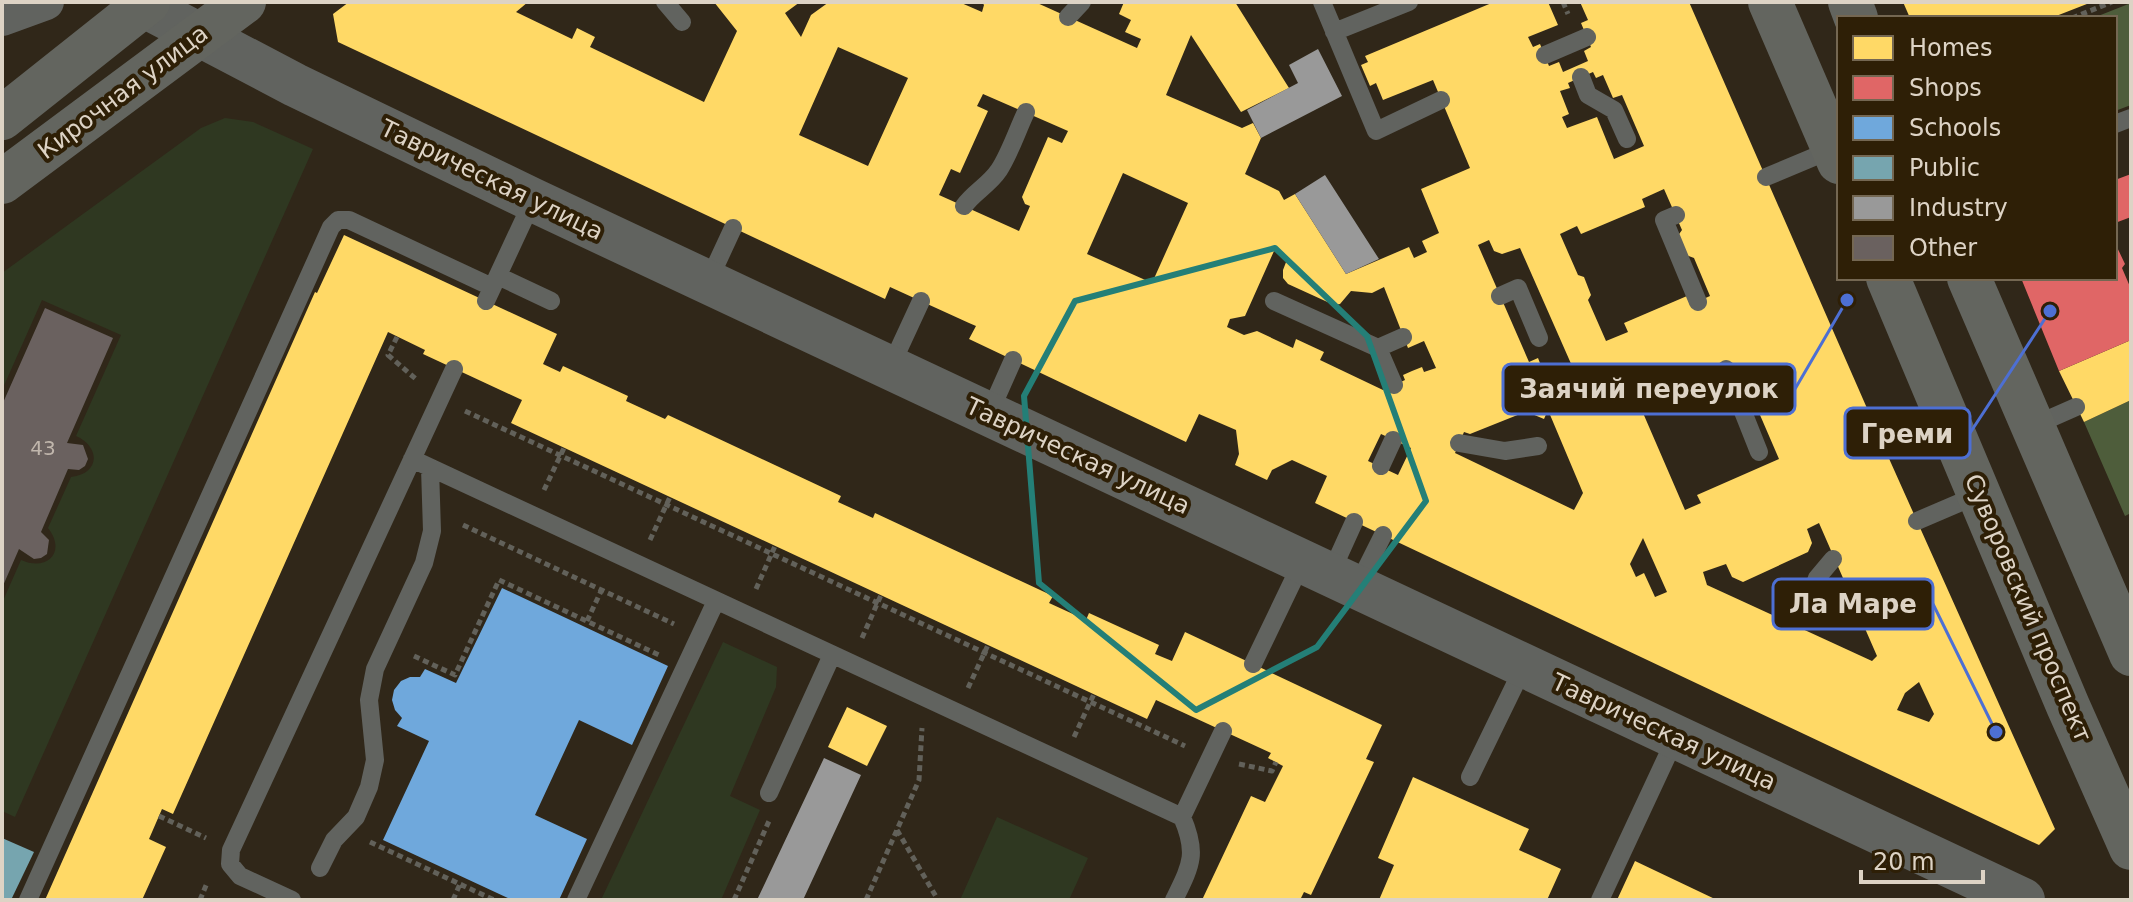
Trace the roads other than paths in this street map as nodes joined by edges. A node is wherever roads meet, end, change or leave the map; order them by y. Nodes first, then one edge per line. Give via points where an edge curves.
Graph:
1 (46, 2) edge
2 (244, 2) edge
3 (665, 2) edge
4 (1082, 2) edge
5 (1322, 2) edge
6 (1409, 2) edge
7 (1770, 2) edge
8 (143, 3) edge
9 (1068, 17) dead end
10 (2, 18) edge
11 (682, 22) dead end
12 (1334, 32) junction
13 (200, 35) junction
14 (1587, 37) dead end
15 (1567, 46) junction
16 (1545, 55) dead end
17 (1441, 100) dead end
18 (1026, 112) dead end
19 (2, 118) edge
20 (1627, 139) dead end
21 (1836, 156) edge
22 (1766, 177) dead end
23 (2, 182) edge
24 (533, 200) junction
25 (964, 206) dead end
26 (1676, 215) dead end
27 (733, 228) dead end
28 (1889, 280) edge
29 (1970, 280) edge
30 (708, 282) junction
31 (492, 288) junction
32 (1500, 296) dead end
33 (551, 301) dead end
34 (921, 301) dead end
35 (1274, 301) dead end
36 (1698, 302) dead end
37 (1403, 337) dead end
38 (1539, 338) dead end
39 (1378, 348) junction
40 (1013, 360) dead end
41 (890, 368) junction
42 (454, 369) dead end
43 (1726, 369) dead end
44 (1394, 385) dead end
45 (2076, 407) dead end
46 (989, 414) junction
47 (2033, 426) junction
48 (1393, 440) dead end
49 (1459, 443) dead end
50 (1538, 446) dead end
51 (1759, 452) dead end
52 (412, 459) junction
53 (1381, 466) dead end
54 (430, 468) junction
55 (1980, 494) junction
56 (1917, 521) dead end
57 (1354, 522) dead end
58 (1383, 535) dead end
59 (1833, 559) dead end
60 (1330, 574) junction
61 (716, 601) junction
62 (1809, 601) dead end
63 (2131, 654) edge
64 (832, 655) junction
65 (1253, 664) dead end
66 (1524, 666) junction
67 (1223, 731) dead end
68 (1676, 737) junction
69 (1470, 777) dead end
70 (769, 793) road end
71 (1182, 817) junction
72 (2131, 848) edge
73 (320, 868) dead end
74 (28, 900) edge
75 (292, 900) edge
76 (576, 900) edge
77 (1174, 900) edge
78 (1600, 900) edge
79 (2023, 900) edge

1 - 10 street
2 - 13 main road, Кирочная улица
3 - 11 lane
4 - 9 lane
5 - 12 lane
6 - 12 lane
7 - 21 main road
8 - 13 street, Таврическая улица
8 - 19 main road
12 - 17 lane via 1376,131
13 - 23 main road, Кирочная улица
13 - 24 street, Таврическая улица
14 - 15 lane
15 - 16 lane
15 - 20 lane via 1588,95 1614,110
18 - 25 lane via 1000,169
21 - 22 lane
24 - 30 street, Таврическая улица
24 - 31 lane
26 - 36 lane via 1664,220
27 - 30 lane
28 - 55 main road, Суворовский проспект
29 - 47 main road
30 - 41 street, Таврическая улица
31 - 33 lane
31 - 74 lane via 349,220 331,227
32 - 38 lane via 1518,288
34 - 41 lane
35 - 39 lane
37 - 39 lane
39 - 44 lane
40 - 46 lane
41 - 46 street, Таврическая улица
42 - 52 lane
43 - 51 lane
45 - 47 lane
46 - 60 street, Таврическая улица
47 - 63 main road
48 - 53 lane
49 - 50 lane via 1505,451
52 - 54 lane
52 - 75 lane via 231,850 230,864 240,876
54 - 61 lane
54 - 73 lane via 432,531 424,563 375,669 369,700 375,760 369,787 356,817 334,840
55 - 56 lane
55 - 72 main road, Суворовский проспект
57 - 60 lane
58 - 60 lane
59 - 62 lane via 1817,578
60 - 65 lane
60 - 66 street, Таврическая улица
61 - 64 lane
61 - 76 lane
64 - 70 lane
64 - 71 lane
66 - 68 street, Таврическая улица
66 - 69 lane
67 - 71 lane
68 - 78 lane
68 - 79 street, Таврическая улица
71 - 77 lane via 1192,841 1191,854

